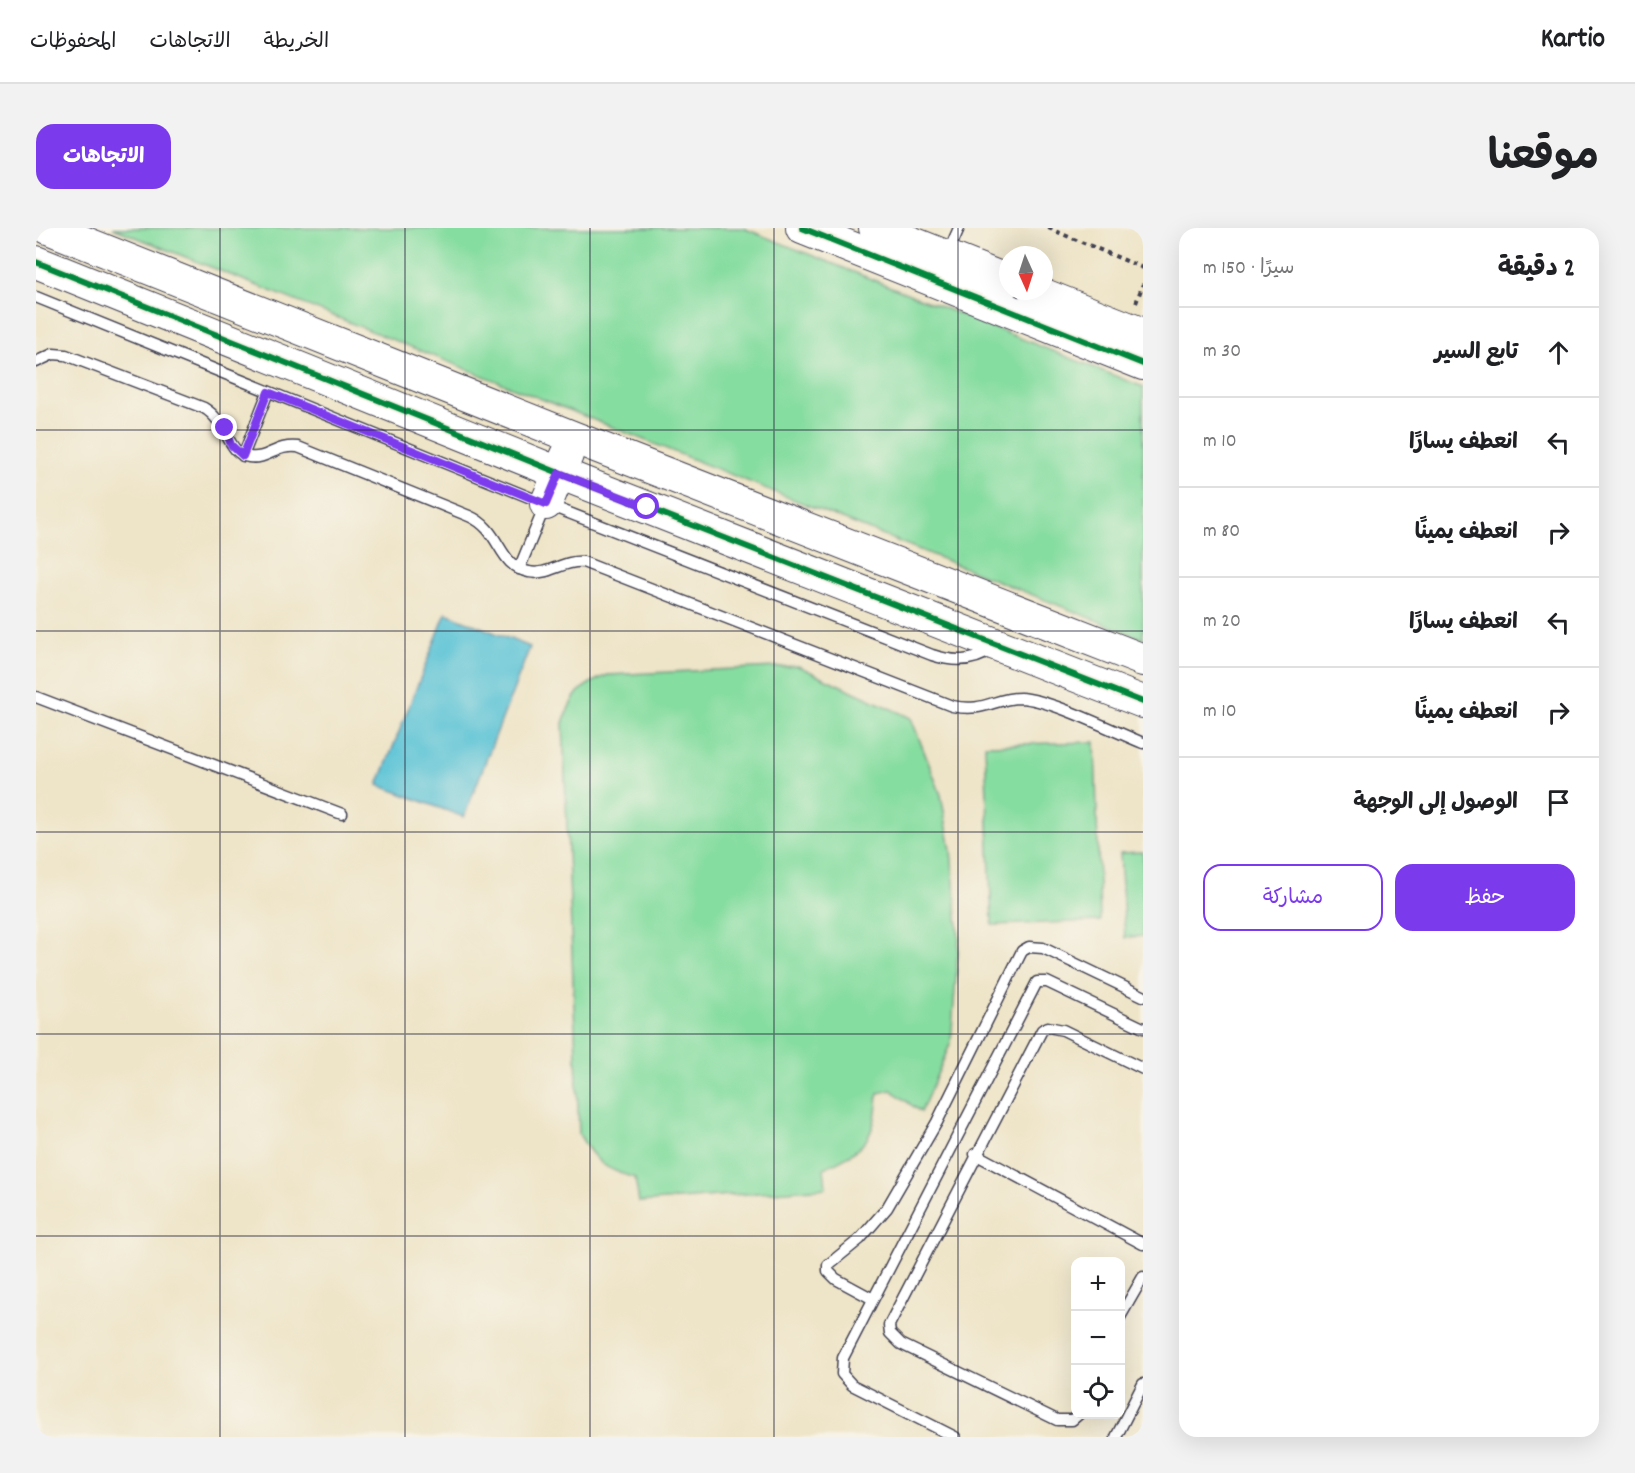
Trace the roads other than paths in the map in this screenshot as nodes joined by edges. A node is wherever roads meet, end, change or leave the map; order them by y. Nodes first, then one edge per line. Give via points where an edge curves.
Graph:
1 (48, 228) edge
2 (802, 228) edge
3 (875, 228) edge
4 (959, 228) edge
5 (906, 234) edge
6 (36, 254) edge
7 (946, 256) junction
8 (36, 262) edge
9 (999, 277) edge
10 (36, 297) edge
11 (1053, 298) edge
12 (1143, 334) edge
13 (36, 362) edge
14 (1143, 364) edge
15 (268, 392) junction
16 (575, 438) junction
17 (243, 456) junction
18 (559, 473) junction
19 (546, 504) junction
20 (519, 569) junction
21 (997, 645) junction
22 (1143, 660) edge
23 (36, 697) edge
24 (1143, 702) edge
25 (1143, 743) edge
26 (342, 814) dead end
27 (1143, 996) edge
28 (1143, 1028) edge
29 (1143, 1069) edge
30 (975, 1154) junction
31 (1143, 1244) edge
32 (1143, 1277) edge
33 (873, 1299) junction
34 (1123, 1311) edge
35 (1143, 1384) edge
36 (1073, 1419) edge
37 (955, 1437) edge
38 (1116, 1437) edge

1 - 6 street
1 - 16 street
2 - 14 street
3 - 5 street
4 - 7 lane
5 - 7 street
7 - 9 street
8 - 18 street
10 - 15 lane
11 - 12 street
13 - 17 lane via 53,354 66,355 204,408 219,419 231,445
15 - 17 lane
15 - 19 lane
16 - 18 street
16 - 22 street
17 - 20 lane via 256,458 278,447 298,447 469,516 486,525 505,557
18 - 19 street
18 - 21 street
19 - 20 lane
19 - 21 lane via 945,660 973,659
20 - 25 lane via 537,573 563,563 583,562 952,706 978,709 1004,700 1030,699
21 - 24 street
23 - 26 lane
27 - 33 lane via 1043,948 1029,947 1017,957 949,1099 887,1208 860,1239 828,1265 831,1276
28 - 33 lane via 1047,982 1037,982
29 - 30 lane via 1063,1030 1041,1030
30 - 31 lane
30 - 36 lane via 891,1318 891,1333 901,1344 1057,1420
32 - 34 lane
33 - 37 lane via 843,1358 842,1374 852,1385
35 - 38 lane

